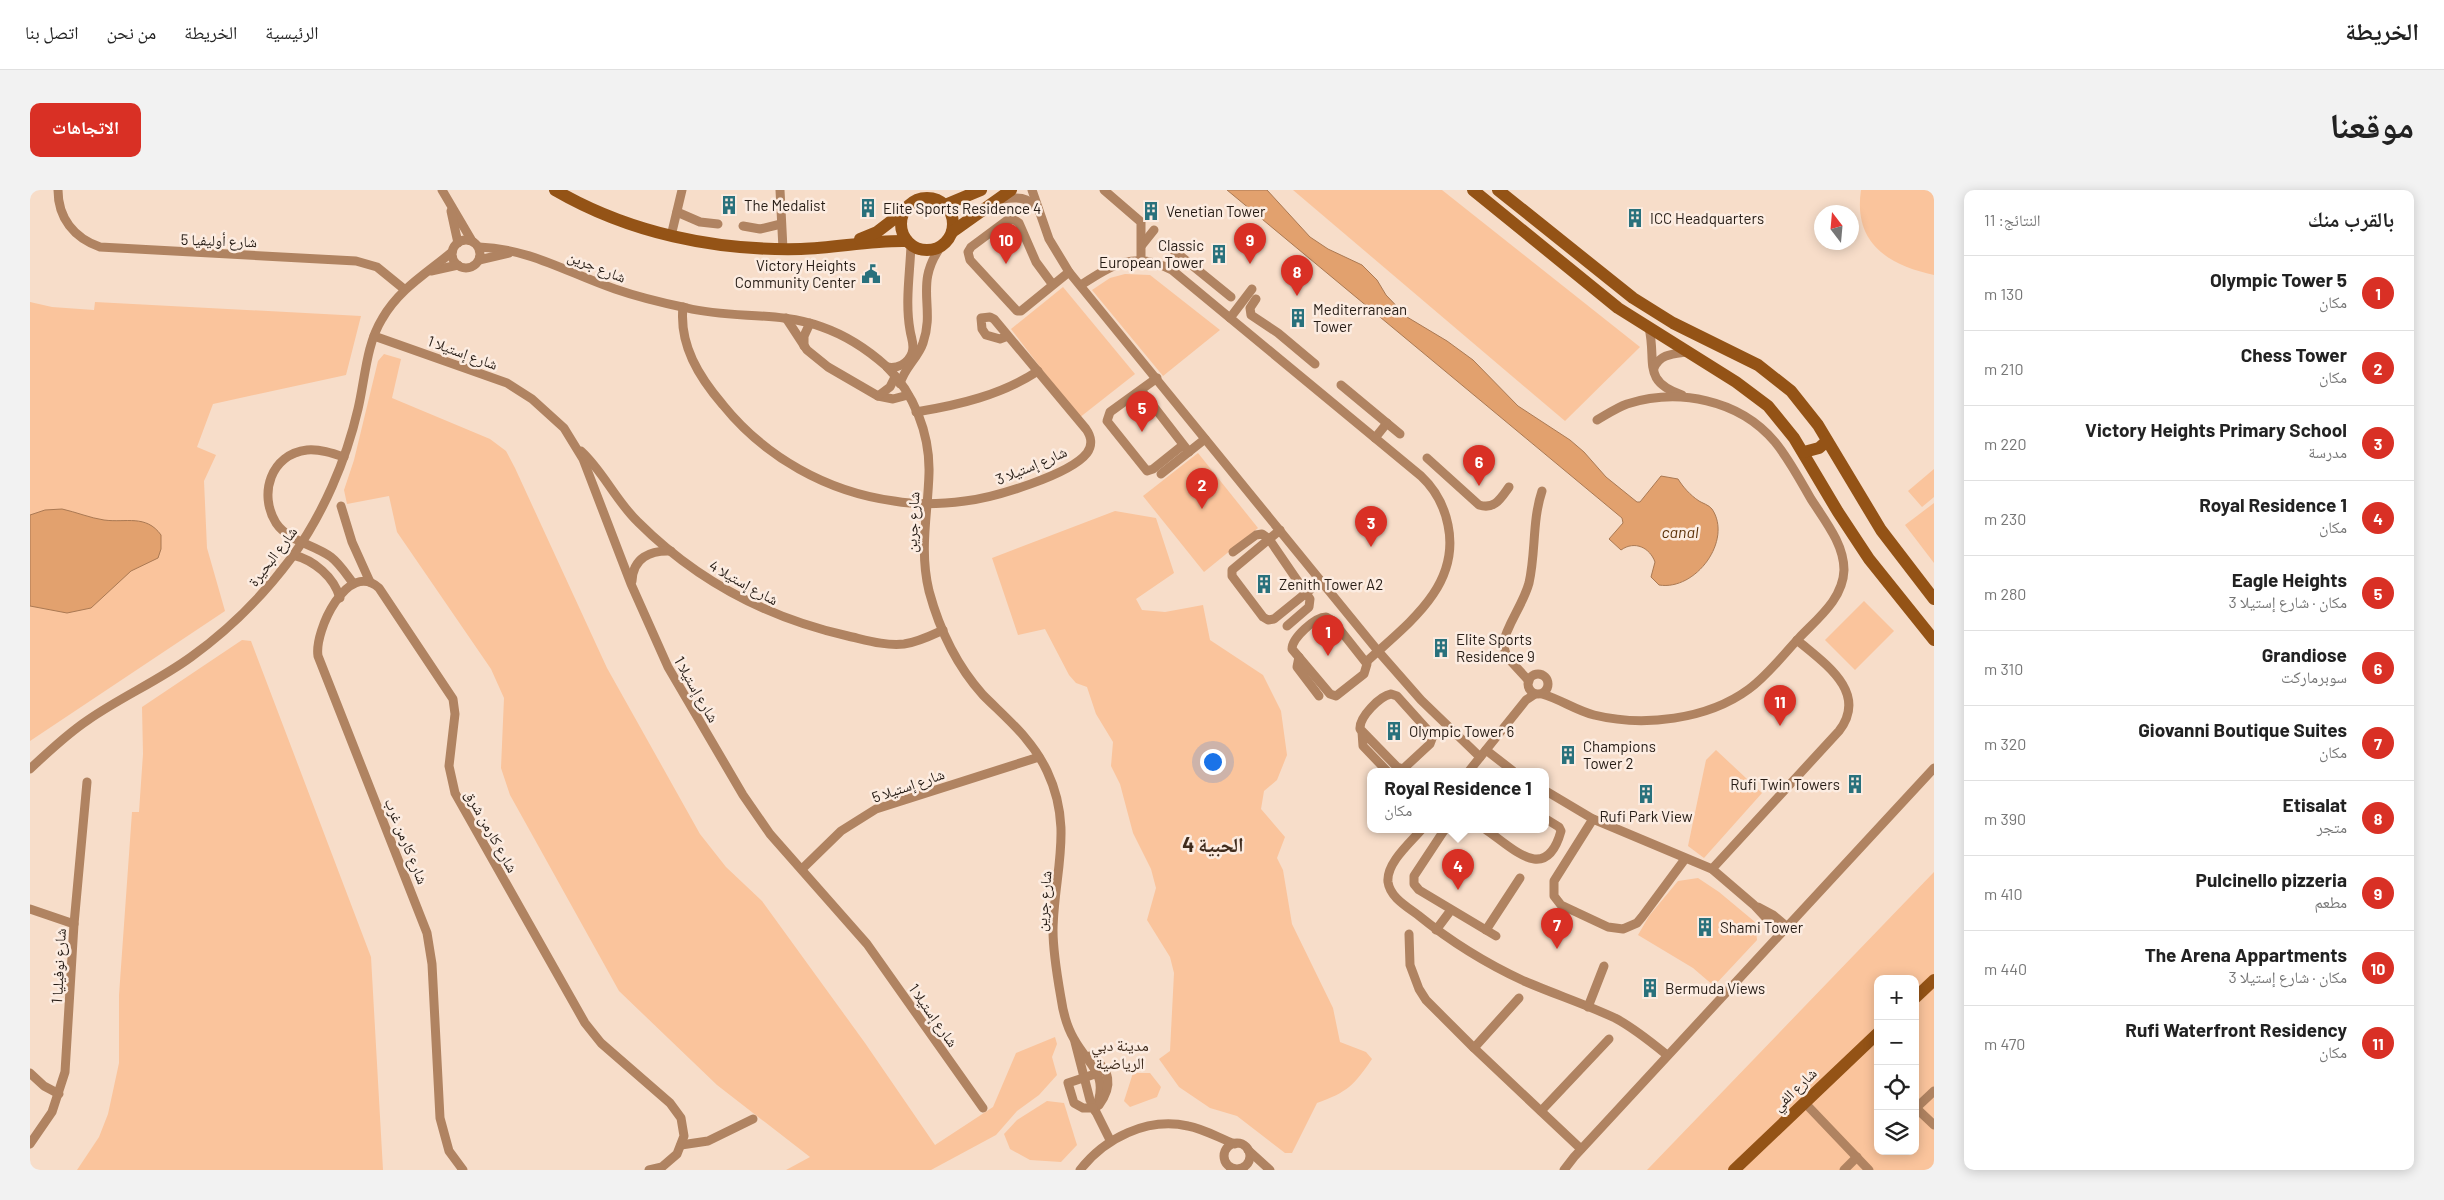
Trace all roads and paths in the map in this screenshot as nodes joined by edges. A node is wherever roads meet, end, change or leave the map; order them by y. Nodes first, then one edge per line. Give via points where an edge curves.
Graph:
1 (58, 190) edge
2 (442, 190) edge
3 (555, 190) edge
4 (682, 190) edge
5 (780, 190) edge
6 (907, 190) edge
7 (981, 190) edge
8 (1011, 190) edge
9 (1032, 190) edge
10 (1104, 190) edge
11 (1473, 190) edge
12 (1498, 190) edge
13 (936, 198) edge
14 (448, 199) junction
15 (1000, 199) junction
16 (905, 210) junction
17 (677, 212) junction
18 (1041, 215) junction
19 (718, 224) dead end
20 (781, 224) junction
21 (743, 226) dead end
22 (1154, 230) dead end
23 (952, 232) junction
24 (671, 236) junction
25 (458, 243) junction
26 (909, 243) junction
27 (475, 244) junction
28 (1167, 244) dead end
29 (942, 245) junction
30 (1142, 245) junction
31 (838, 246) junction
32 (783, 249) junction
33 (452, 252) junction
34 (516, 252) junction
35 (479, 260) junction
36 (1141, 260) junction
37 (458, 265) junction
38 (1070, 272) junction
39 (421, 274) junction
40 (1053, 285) junction
41 (1081, 285) junction
42 (1216, 285) junction
43 (1252, 289) dead end
44 (404, 290) junction
45 (1231, 297) dead end
46 (1206, 298) junction
47 (1256, 299) dead end
48 (683, 307) junction
49 (786, 318) junction
50 (926, 318) junction
51 (1230, 318) junction
52 (909, 319) junction
53 (810, 323) junction
54 (1269, 328) junction
55 (1649, 328) junction
56 (374, 336) junction
57 (1008, 336) dead end
58 (1258, 341) junction
59 (804, 346) junction
60 (1686, 352) junction
61 (1315, 364) dead end
62 (887, 367) junction
63 (1038, 371) junction
64 (1653, 371) junction
65 (1157, 378) junction
66 (898, 380) junction
67 (1341, 385) dead end
68 (1141, 390) junction
69 (908, 395) junction
70 (878, 396) junction
71 (1689, 398) junction
72 (916, 412) junction
73 (1597, 420) dead end
74 (1387, 423) junction
75 (1400, 434) dead end
76 (1375, 438) junction
77 (1205, 439) junction
78 (1827, 441) junction
79 (1186, 448) junction
80 (578, 450) junction
81 (1804, 452) junction
82 (344, 457) junction
83 (1427, 458) dead end
84 (1440, 470) junction
85 (1162, 474) dead end
86 (1428, 483) junction
87 (1509, 487) dead end
88 (1542, 491) dead end
89 (927, 503) junction
90 (341, 506) dead end
91 (1280, 530) junction
92 (1269, 539) junction
93 (301, 542) junction
94 (671, 552) junction
95 (1233, 552) dead end
96 (293, 555) junction
97 (1320, 580) junction
98 (370, 582) junction
99 (353, 583) junction
100 (631, 584) junction
101 (1307, 592) junction
102 (340, 598) junction
103 (1934, 598) edge
104 (1345, 611) junction
105 (1333, 621) junction
106 (1287, 626) dead end
107 (943, 630) junction
108 (1797, 640) junction
109 (1934, 640) edge
110 (1378, 651) junction
111 (1299, 657) junction
112 (1366, 662) junction
113 (1405, 682) junction
114 (1536, 686) junction
115 (1391, 694) junction
116 (1319, 696) dead end
117 (1441, 720) junction
118 (1362, 732) junction
119 (1431, 733) junction
120 (1483, 754) junction
121 (1039, 757) junction
122 (30, 768) edge
123 (1384, 768) edge
124 (1400, 768) edge
125 (1404, 768) edge
126 (1471, 768) edge
127 (1509, 768) edge
128 (1934, 768) edge
129 (87, 782) dead end
130 (1549, 793) edge
131 (1593, 819) junction
132 (1549, 821) edge
133 (1419, 833) edge
134 (1442, 833) edge
135 (1491, 833) edge
136 (1685, 859) junction
137 (802, 869) junction
138 (1712, 869) junction
139 (1520, 878) dead end
140 (30, 909) edge
141 (1451, 910) junction
142 (74, 924) junction
143 (1436, 930) junction
144 (1486, 930) junction
145 (1783, 930) junction
146 (1409, 934) dead end
147 (1496, 936) dead end
148 (1604, 966) dead end
149 (1934, 980) edge
150 (1919, 994) edge
151 (1519, 998) dead end
152 (1588, 1007) junction
153 (1874, 1037) edge
154 (1609, 1039) dead end
155 (1074, 1040) junction
156 (1474, 1048) junction
157 (1082, 1050) junction
158 (1667, 1055) junction
159 (30, 1073) edge
160 (1098, 1073) junction
161 (1083, 1077) junction
162 (1934, 1091) edge
163 (59, 1094) junction
164 (1804, 1102) junction
165 (1919, 1105) edge
166 (983, 1108) dead end
167 (1094, 1110) junction
168 (1918, 1110) edge
169 (1541, 1111) junction
170 (753, 1118) dead end
171 (1934, 1125) edge
172 (1206, 1132) junction
173 (1110, 1140) junction
174 (30, 1144) edge
175 (1235, 1144) junction
176 (681, 1145) junction
177 (1581, 1149) junction
178 (1248, 1150) junction
179 (1574, 1157) junction
180 (1856, 1157) junction
181 (1225, 1158) junction
182 (463, 1170) edge
183 (648, 1170) edge
184 (1080, 1170) edge
185 (1224, 1170) edge
186 (1241, 1170) edge
187 (1270, 1170) edge
188 (1557, 1170) edge
189 (1564, 1170) edge
190 (1734, 1170) edge
191 (1844, 1170) edge
192 (1869, 1170) edge

1 - 44 street, شارع أوليفيا 5 via 59,203 68,225 82,240 100,248 356,261 377,267
2 - 14 street
3 - 24 street via 612,218
4 - 17 street
5 - 20 street
6 - 16 street
7 - 13 street
8 - 15 street
9 - 18 street
10 - 30 street via 1139,218
11 - 55 street via 1583,282
12 - 78 street via 1632,298 1776,377 1806,407
13 - 16 street via 920,199
13 - 23 street via 952,218
14 - 25 street
14 - 27 street
15 - 18 street via 1028,200
15 - 23 street
16 - 26 street via 901,228
16 - 31 street via 877,232
17 - 19 street via 700,222
17 - 24 street
18 - 38 street via 1055,250
20 - 21 street via 760,229
20 - 32 street
22 - 30 street
23 - 29 street
24 - 32 street via 729,246
25 - 27 street
25 - 33 street
26 - 29 street via 923,250
26 - 31 street via 883,241
26 - 52 street
27 - 34 street, شارع جرين
27 - 35 street
28 - 42 street
29 - 50 street via 928,270
30 - 36 street
31 - 32 street
33 - 37 street
33 - 39 street, شارع البحيرة
34 - 35 street, شارع جرين
34 - 48 street, شارع جرين via 540,258 615,289
35 - 37 street via 468,268
36 - 41 street via 1115,265
36 - 46 street via 1172,270
37 - 39 street, شارع البحيرة
38 - 40 street
38 - 41 street
39 - 44 street, شارع البحيرة
40 - 40 street via 1036,262 1019,224 1013,220 1006,221 968,252 970,260 1016,311 1021,311
41 - 65 street
42 - 45 street
42 - 46 street
43 - 51 street
44 - 56 street, شارع البحيرة via 382,319
46 - 51 street
47 - 54 street via 1250,313
48 - 49 street, شارع جرين
48 - 89 street via 683,335 692,360 729,413 771,452 813,477 858,493 893,501
49 - 53 street, شارع جرين
49 - 59 street
50 - 52 street via 918,321
50 - 66 street via 923,342
51 - 58 street
52 - 62 street via 912,353 898,367
53 - 59 street
53 - 62 street, شارع جرين via 855,343
54 - 58 street
54 - 61 street
55 - 60 street
55 - 64 street
56 - 80 street, شارع إستيلا 1 via 476,370 520,390 555,419
56 - 82 street, شارع البحيرة
57 - 63 street, شارع إستيلا 3
58 - 76 street
59 - 70 street via 828,367
60 - 64 street via 1661,357
60 - 81 street via 1763,402 1782,421
62 - 66 street, شارع جرين
63 - 72 street via 993,393
63 - 89 street, شارع إستيلا 3 via 1088,432 1091,443 1087,452 1055,473 1005,492 965,501
64 - 71 street via 1655,379 1664,388
65 - 68 street
65 - 77 street
66 - 69 street, شارع جرين
66 - 70 street
67 - 74 street
68 - 79 street
68 - 79 street via 1110,412 1108,424 1147,471
69 - 70 street via 893,399
69 - 72 street, شارع جرين
71 - 73 street via 1636,402
71 - 108 street via 1728,407 1761,428 1786,459 1840,548 1844,572 1838,595
72 - 89 street, شارع جرين via 929,460
74 - 75 street
74 - 76 street
76 - 86 street
77 - 79 street
77 - 91 street
78 - 81 street via 1819,448
78 - 103 street via 1877,523
79 - 85 street
80 - 94 street, شارع إستيلا 4 via 594,465 629,513
80 - 100 street, شارع إستيلا 1
81 - 109 street via 1859,543 1903,604
82 - 93 street, شارع البحيرة
82 - 93 street via 326,451 306,450 288,456 275,469 268,486 272,516 285,532
83 - 84 street
84 - 86 street
84 - 87 street via 1483,506 1495,504
86 - 110 street via 1443,504 1447,517 1450,533 1448,566 1434,595
88 - 114 street via 1534,518 1528,586 1503,644 1506,658
89 - 107 street, شارع جرين via 923,536 925,568
90 - 98 street, شارع كارمن شرق via 352,542
91 - 92 street
91 - 97 street
92 - 95 street via 1258,534
92 - 101 street
92 - 101 street via 1233,567 1232,576 1268,620 1274,619
93 - 96 street, شارع البحيرة
93 - 99 street via 331,557
94 - 100 street via 657,551 644,556 634,567
94 - 107 street, شارع إستيلا 4 via 708,579 754,605 818,629 892,644 914,642
96 - 102 street via 311,561 332,580
96 - 122 street, شارع البحيرة via 256,601 213,641 86,721
97 - 101 street
97 - 104 street
98 - 99 street
98 - 176 street, شارع كارمن شرق via 379,588 453,699 456,714 449,766 455,793 466,814 590,1031 677,1110 684,1127
99 - 102 street, شارع كارمن غرب
100 - 137 street, شارع إستيلا 1 via 668,668 728,771 756,815
101 - 106 street via 1311,602 1309,607
102 - 182 street, شارع كارمن غرب via 319,634 318,656 427,933 432,964 440,1118 449,1151
104 - 105 street
104 - 110 street
105 - 111 street via 1321,617 1295,640 1292,649
105 - 112 street
107 - 121 street, شارع جرين via 968,676 1018,728
108 - 114 street via 1751,688 1717,707 1692,714 1655,720 1618,719 1584,712
108 - 138 street via 1844,686 1849,701 1847,717 1839,731
110 - 112 street
110 - 113 street
111 - 112 street via 1334,696 1340,695 1364,674
111 - 116 street via 1297,667
113 - 115 street
113 - 117 street
114 - 120 street
115 - 118 street via 1363,718
115 - 119 street
117 - 119 street
117 - 120 street
118 - 123 street via 1363,746
118 - 124 street
119 - 125 street via 1433,739 1430,744
120 - 126 street
120 - 127 street
121 - 137 street, شارع إستيلا 5 via 876,808 842,831
121 - 155 street, شارع جرين via 1052,784 1063,830 1054,923 1054,960 1063,1010
128 - 145 street
129 - 142 street, شارع نوفيليا 1
130 - 131 street
131 - 136 street
131 - 136 street via 1554,881 1553,891 1561,904 1608,927 1623,929 1637,922
132 - 135 street via 1561,831 1548,855 1539,860 1528,859
133 - 143 street via 1391,868 1389,888
134 - 141 street via 1413,880 1419,890
136 - 138 street
137 - 166 street, شارع إستيلا 1 via 867,944
138 - 145 street
139 - 144 street
140 - 142 street
141 - 143 street
141 - 144 street
142 - 163 street, شارع نوفيليا 1 via 67,1059
143 - 152 street via 1495,967
144 - 147 street
145 - 158 street
146 - 156 street via 1410,965 1419,989 1434,1009
148 - 152 street
149 - 150 street
151 - 156 street
152 - 158 street via 1627,1025
153 - 164 street, شارع الفي
154 - 169 street
155 - 157 street, شارع جرين
155 - 161 street, شارع جرين
156 - 169 street
157 - 160 street, شارع جرين
157 - 167 street via 1103,1066 1109,1079 1107,1094
158 - 177 street
159 - 163 street
160 - 161 street
160 - 167 street via 1100,1090
161 - 167 street, شارع جرين
161 - 167 street via 1068,1083 1071,1095 1078,1106
162 - 165 street
163 - 174 street, شارع نوفيليا 1 via 45,1125
164 - 180 street
164 - 190 street, شارع الفي
167 - 173 street, شارع جرين
168 - 171 street
169 - 177 street
170 - 176 street via 741,1120 708,1141
172 - 173 street via 1166,1124 1138,1129
172 - 175 street
172 - 181 street
173 - 184 street
175 - 178 street
175 - 181 street via 1228,1148
176 - 183 street via 670,1161
177 - 179 street
178 - 186 street via 1249,1162
178 - 187 street
179 - 188 street
179 - 189 street
180 - 191 street
180 - 192 street
181 - 185 street
181 - 186 street via 1232,1168

